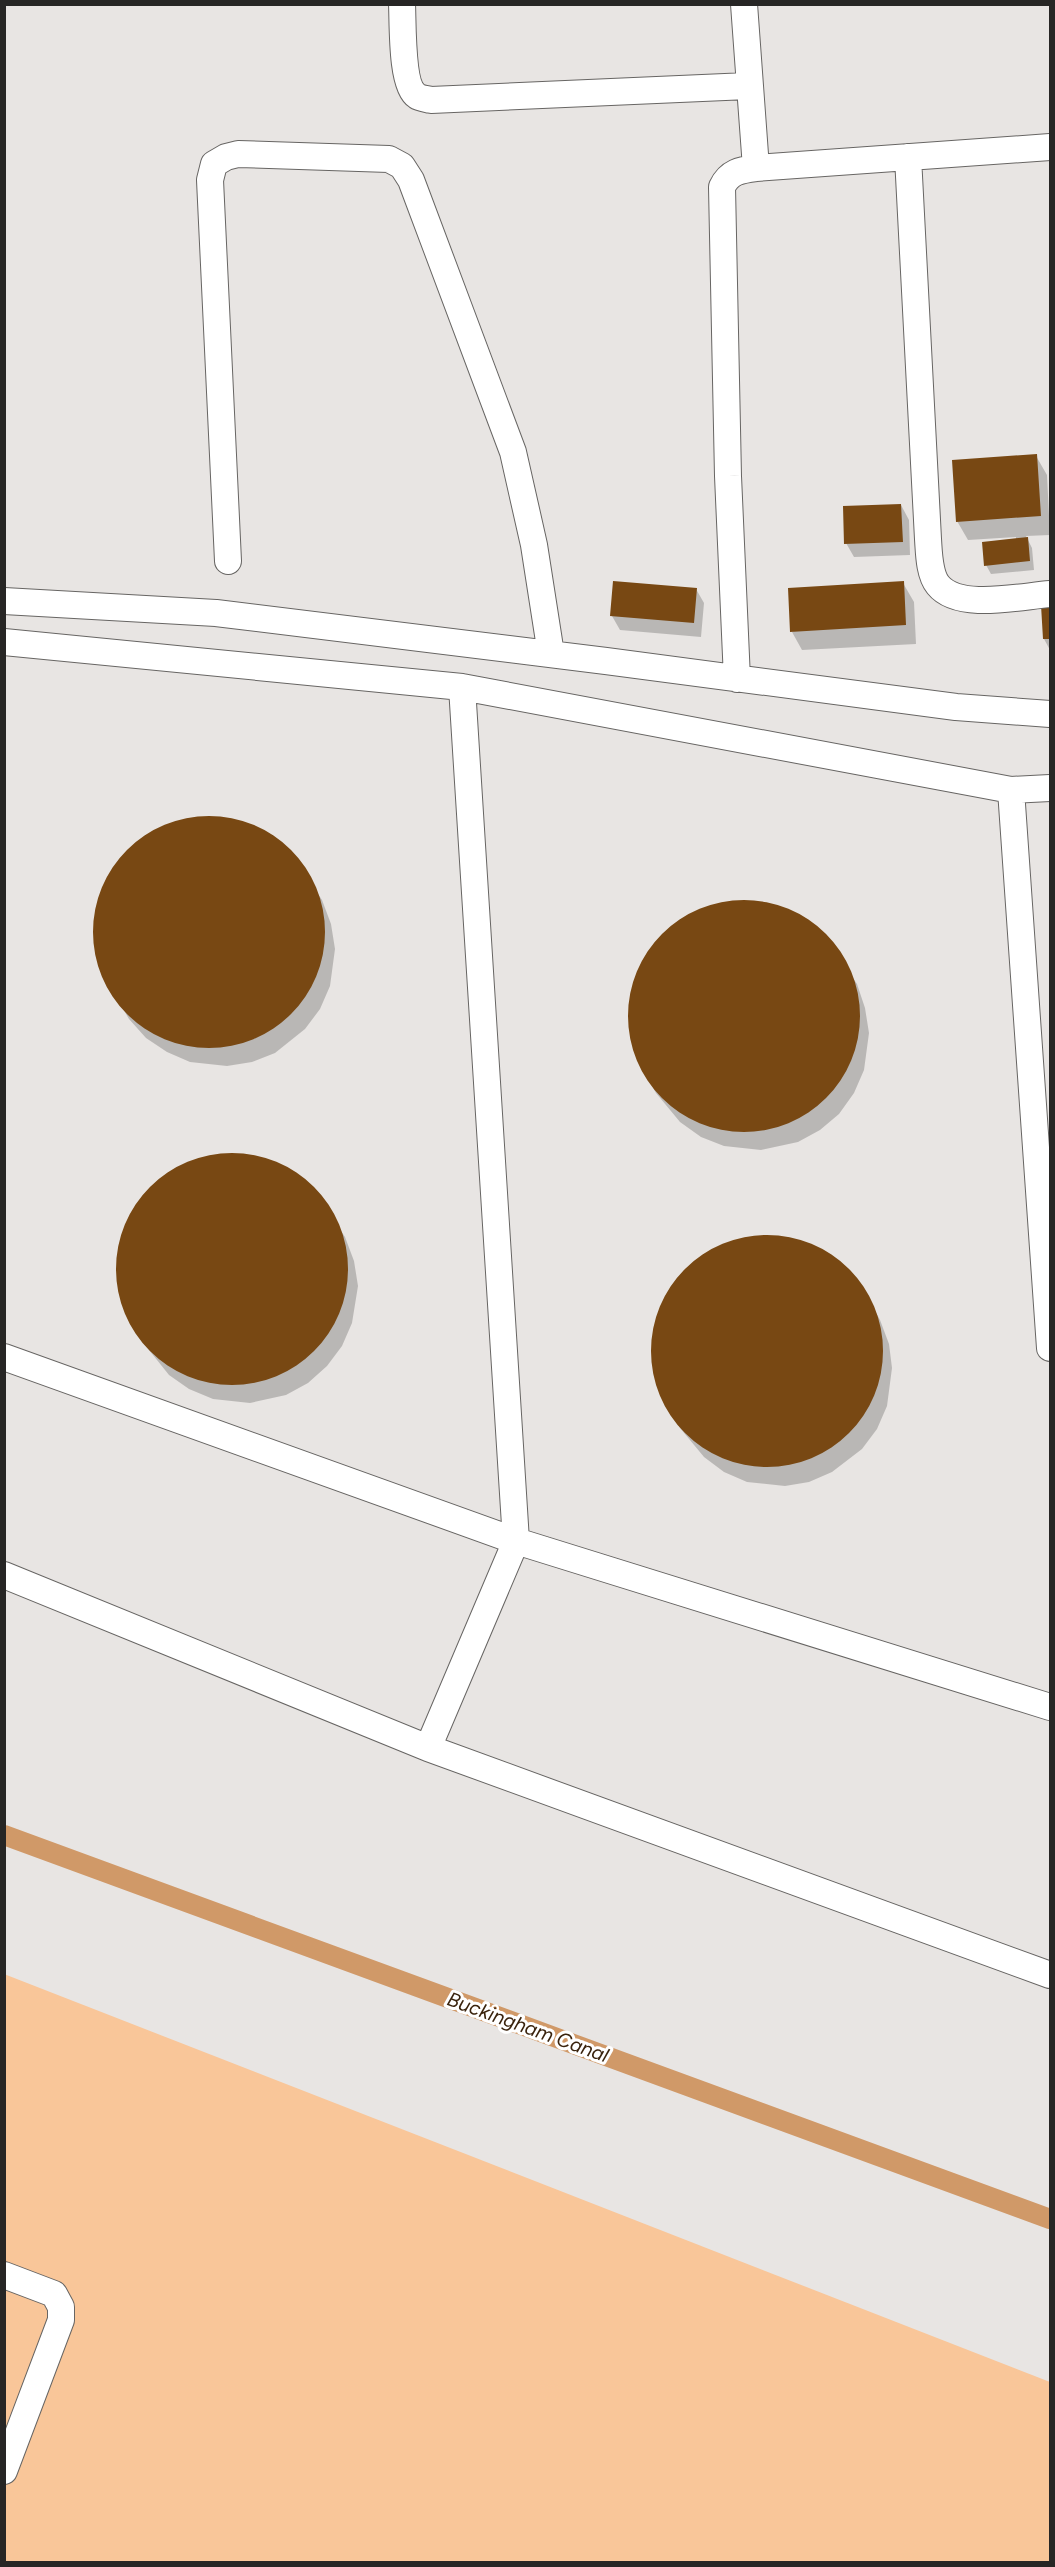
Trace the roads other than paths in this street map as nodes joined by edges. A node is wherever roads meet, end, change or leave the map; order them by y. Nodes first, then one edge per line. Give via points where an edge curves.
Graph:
1 (402, 4) edge
2 (744, 4) edge
3 (748, 86) junction
4 (1050, 147) edge
5 (908, 157) junction
6 (756, 168) junction
7 (228, 561) dead end
8 (1050, 594) edge
9 (4, 601) edge
10 (4, 642) edge
11 (551, 654) junction
12 (738, 678) junction
13 (462, 687) junction
14 (1050, 714) edge
15 (1050, 788) edge
16 (1011, 790) junction
17 (1050, 1348) edge
18 (4, 1357) edge
19 (516, 1542) junction
20 (4, 1575) edge
21 (1050, 1707) edge
22 (428, 1748) junction
23 (1050, 1975) edge
24 (4, 2275) edge
25 (4, 2471) edge

1 - 3 lane via 410,87 416,96 430,100
2 - 3 lane
3 - 6 lane
4 - 5 lane
5 - 6 lane
5 - 8 lane via 928,539 937,584 949,594 965,599
6 - 12 lane via 726,177 722,187 728,476
7 - 11 lane via 210,180 214,164 238,154 389,159 402,166 411,180 513,453 534,545
9 - 11 lane via 216,614
10 - 13 lane
11 - 12 lane
12 - 14 lane via 956,707
13 - 16 lane
13 - 19 lane
15 - 16 lane
16 - 17 lane
18 - 19 lane
19 - 21 lane
19 - 22 lane
20 - 22 lane
22 - 23 lane
24 - 25 lane via 54,2294 61,2307 61,2320

